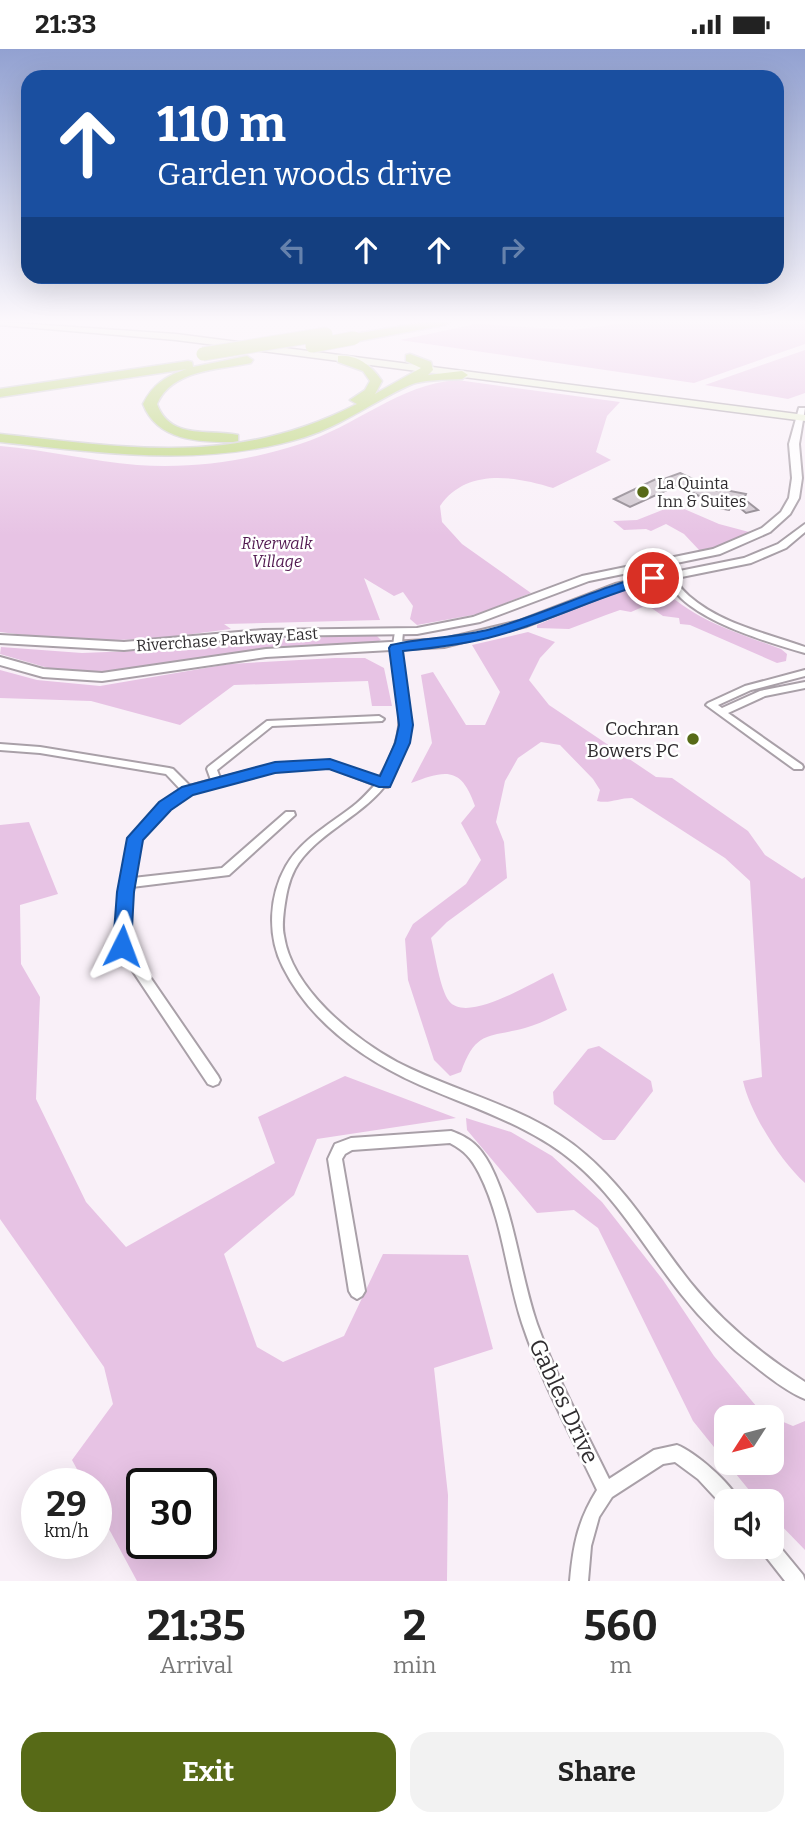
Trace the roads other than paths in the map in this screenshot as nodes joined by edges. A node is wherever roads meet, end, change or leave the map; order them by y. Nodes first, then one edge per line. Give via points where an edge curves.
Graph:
1 (155, 393) edge
2 (367, 393) edge
3 (382, 393) edge
4 (624, 393) edge
5 (661, 393) edge
6 (803, 414) edge
7 (0, 438) edge
8 (805, 527) edge
9 (659, 563) junction
10 (666, 576) junction
11 (399, 632) junction
12 (0, 639) edge
13 (396, 648) junction
14 (805, 650) edge
15 (0, 661) edge
16 (805, 673) edge
17 (805, 685) edge
18 (721, 712) junction
19 (379, 719) dead end
20 (0, 747) edge
21 (798, 767) dead end
22 (217, 783) junction
23 (384, 783) junction
24 (188, 790) junction
25 (290, 815) dead end
26 (128, 883) junction
27 (213, 1080) dead end
28 (357, 1291) dead end
29 (805, 1391) edge
30 (719, 1489) edge
31 (606, 1491) junction
32 (779, 1559) edge
33 (579, 1581) edge
34 (797, 1581) edge

1 - 2 highway via 151,399 154,416 164,426 214,438 277,432 313,421
3 - 7 highway via 304,433 218,451 146,453
4 - 6 main road
5 - 6 main road
6 - 9 street, Riverchase Parkway East via 794,444 797,489 785,514 734,546
8 - 10 street, Riverchase Parkway East via 782,546 747,561
9 - 10 street
9 - 11 street, Riverchase Parkway East via 586,578 459,625
10 - 13 street, Riverchase Parkway East via 619,586 489,634
10 - 14 street via 682,596 709,614
11 - 12 street, Riverchase Parkway East via 263,633 108,646
11 - 13 street
13 - 15 street, Riverchase Parkway East via 266,653 102,677 43,673
13 - 23 street via 406,725
16 - 18 street via 748,688 711,705
17 - 18 street via 763,693
18 - 21 street
19 - 22 street via 270,723 212,769
20 - 24 street via 169,771
22 - 23 street via 275,767 330,764
22 - 24 street
23 - 29 street via 370,799 319,834 286,875 277,930 285,961 300,987 340,1033 374,1057 519,1119 582,1160 616,1193 705,1311 760,1361
24 - 26 street via 165,806 135,838
25 - 26 street via 225,872
26 - 27 street via 122,946
28 - 31 street, Gables Drive via 335,1159 340,1149 351,1144 452,1137 468,1146 484,1168 498,1202 525,1310 546,1366
30 - 31 street via 677,1453 660,1456
31 - 33 street via 585,1535
32 - 34 street

